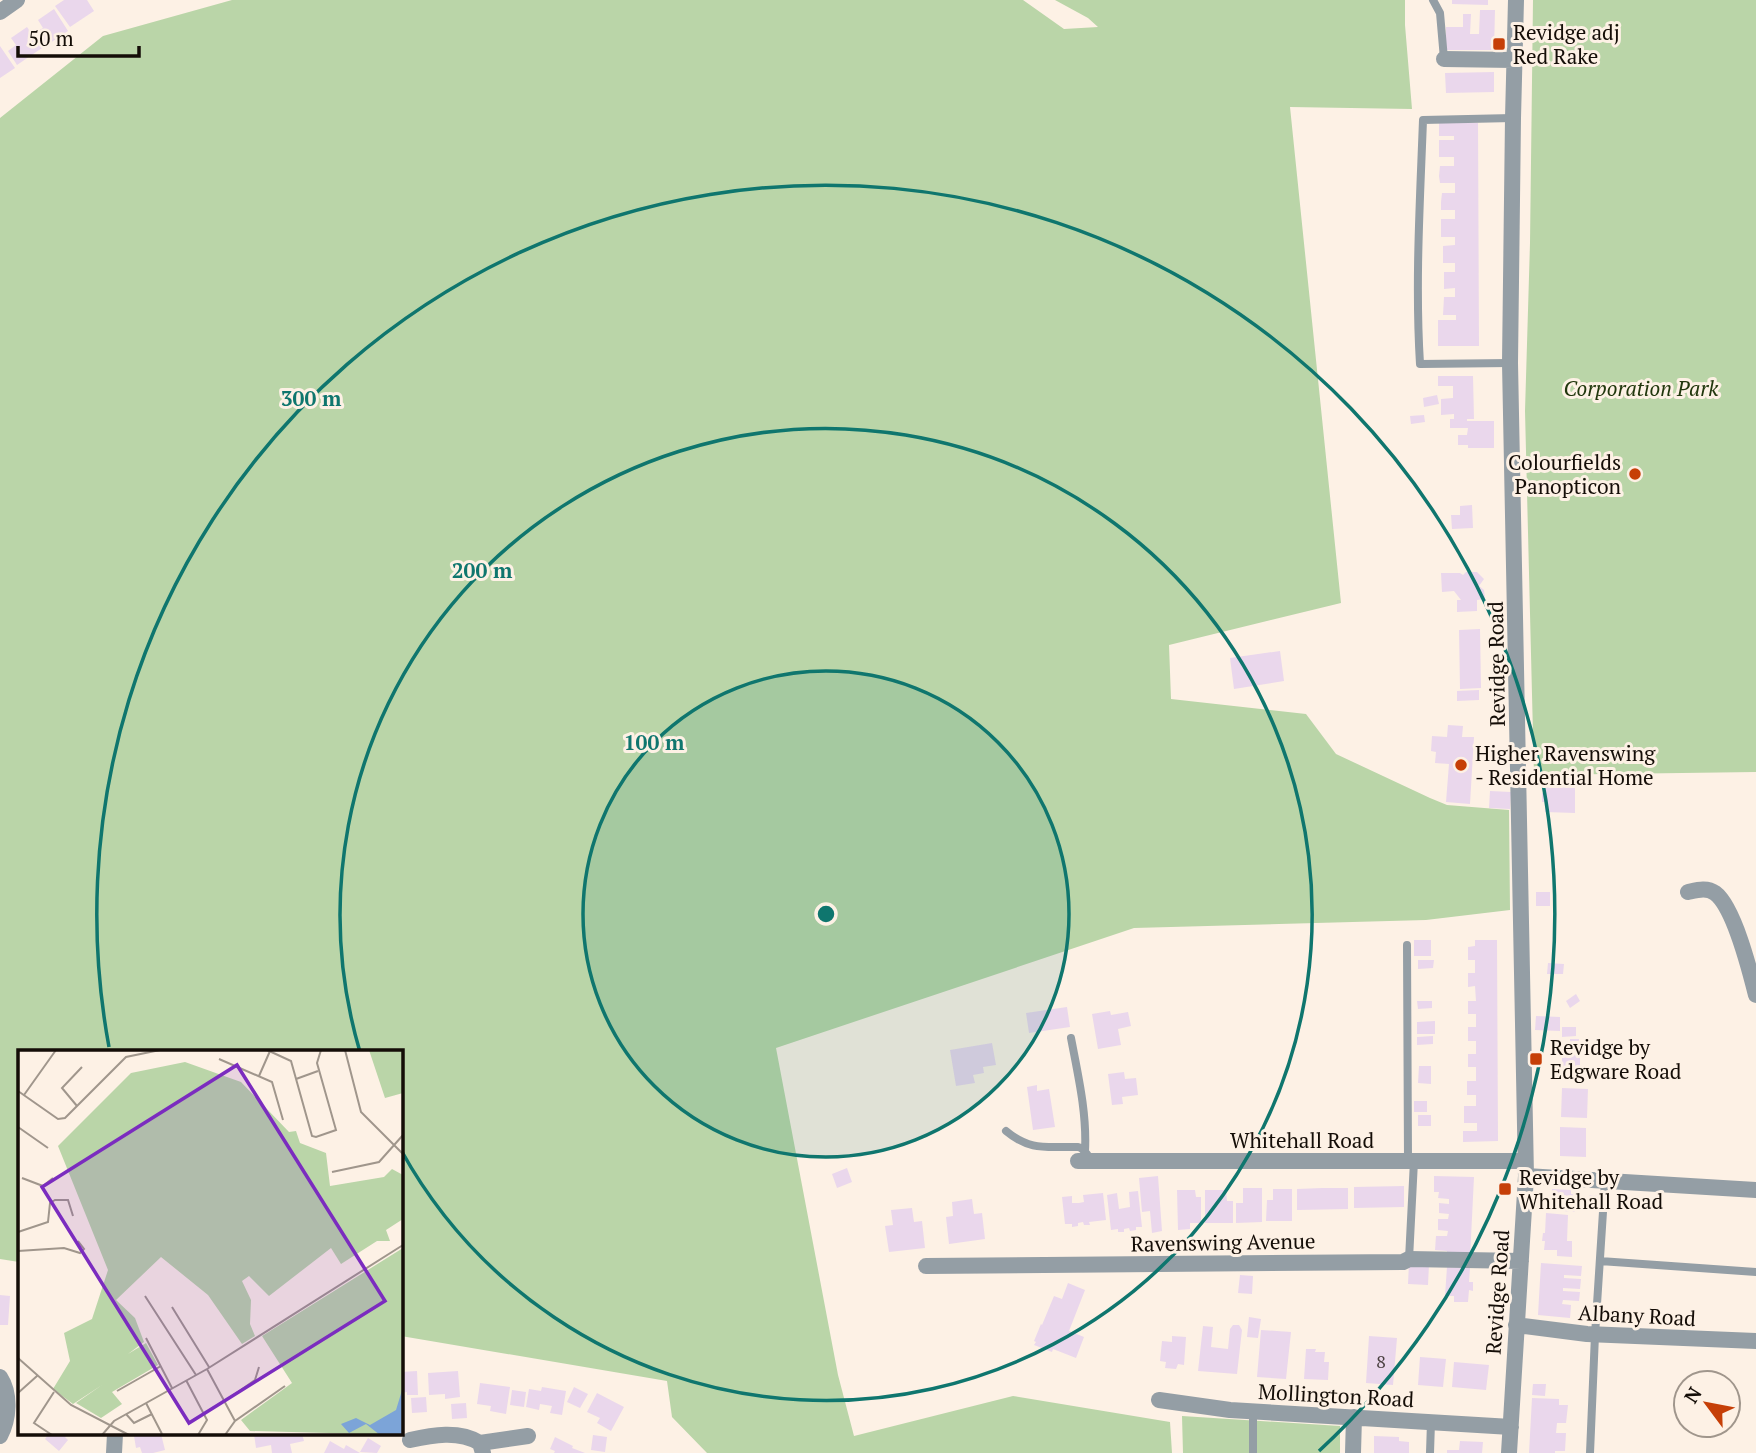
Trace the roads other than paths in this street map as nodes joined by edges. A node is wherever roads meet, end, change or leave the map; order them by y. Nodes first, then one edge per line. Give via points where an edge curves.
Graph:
1 (17, 0) edge
2 (1433, 0) edge
3 (1516, 0) edge
4 (0, 12) edge
5 (1444, 59) joint
6 (1514, 60) junction
7 (1513, 118) junction
8 (1510, 363) junction
9 (1688, 892) dead end
10 (1407, 945) dead end
11 (1756, 995) edge
12 (1071, 1038) dead end
13 (1006, 1131) dead end
14 (1084, 1158) junction
15 (1411, 1161) junction
16 (1525, 1169) junction
17 (1605, 1181) junction
18 (1756, 1190) edge
19 (1409, 1259) junction
20 (1521, 1261) junction
21 (1600, 1261) junction
22 (926, 1266) dead end
23 (1756, 1272) edge
24 (1516, 1325) junction
25 (1595, 1335) junction
26 (1756, 1341) edge
27 (0, 1377) edge
28 (1159, 1400) dead end
29 (1253, 1411) junction
30 (1354, 1417) junction
31 (1432, 1422) junction
32 (1510, 1427) junction
33 (0, 1436) edge
34 (528, 1436) dead end
35 (410, 1440) dead end
36 (482, 1448) edge
37 (1253, 1453) edge
38 (1353, 1453) edge
39 (1430, 1453) edge
40 (1510, 1453) edge
41 (1590, 1453) edge

1 - 4 street
2 - 5 lane via 1440,13
3 - 6 street, Revidge Road
5 - 6 street
6 - 7 street, Revidge Road
7 - 8 street, Revidge Road
7 - 8 lane via 1423,120 1417,317 1420,364
8 - 16 street, Revidge Road
9 - 11 street via 1704,889 1716,894 1727,908
10 - 15 lane
12 - 14 lane via 1082,1091
13 - 14 lane via 1022,1143 1077,1147
14 - 15 street, Whitehall Road
15 - 16 street, Whitehall Road
15 - 19 lane
16 - 17 street, Whitehall Road
16 - 20 street, Revidge Road
17 - 18 street, Whitehall Road
17 - 21 lane
19 - 20 street, Ravenswing Avenue
19 - 22 street, Ravenswing Avenue
20 - 24 street, Revidge Road
21 - 23 lane
21 - 25 lane
24 - 25 street, Albany Road
24 - 32 street, Revidge Road
25 - 26 street, Albany Road
25 - 41 lane
27 - 33 street via 7,1394 6,1422
28 - 29 street, Mollington Road
29 - 30 street, Mollington Road
29 - 37 lane
30 - 31 street, Mollington Road
30 - 38 street
31 - 32 street, Mollington Road
31 - 39 lane
32 - 40 street, Revidge Road
34 - 36 street
35 - 36 street via 436,1434 472,1438

